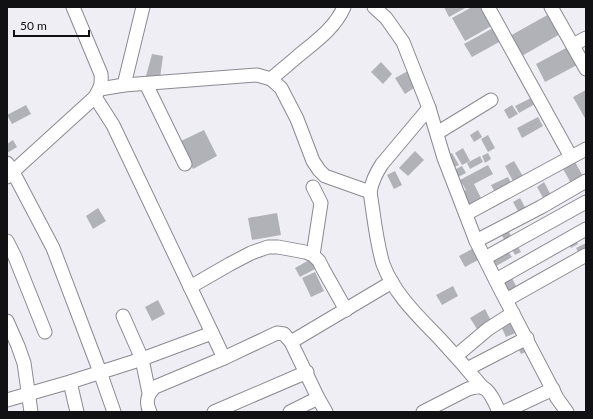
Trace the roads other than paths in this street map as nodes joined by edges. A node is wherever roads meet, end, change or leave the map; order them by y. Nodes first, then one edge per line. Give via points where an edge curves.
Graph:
1 (72, 7) edge
2 (143, 7) edge
3 (344, 7) edge
4 (374, 7) edge
5 (488, 7) edge
6 (551, 7) edge
7 (586, 38) edge
8 (573, 45) junction
9 (586, 69) edge
10 (272, 79) junction
11 (146, 84) junction
12 (124, 85) junction
13 (98, 93) junction
14 (491, 100) dead end
15 (429, 108) junction
16 (437, 133) junction
17 (586, 149) edge
18 (571, 157) junction
19 (185, 164) dead end
20 (9, 170) edge
21 (581, 184) edge
22 (313, 187) dead end
23 (370, 192) junction
24 (585, 205) edge
25 (466, 214) junction
26 (586, 229) edge
27 (7, 241) edge
28 (476, 241) junction
29 (313, 255) junction
30 (586, 255) edge
31 (484, 258) junction
32 (496, 280) junction
33 (392, 282) junction
34 (190, 287) junction
35 (506, 300) junction
36 (346, 310) junction
37 (513, 313) junction
38 (122, 316) dead end
39 (7, 321) edge
40 (44, 332) dead end
41 (212, 333) junction
42 (526, 338) junction
43 (291, 342) junction
44 (456, 356) junction
45 (142, 358) junction
46 (224, 358) junction
47 (467, 369) junction
48 (100, 372) junction
49 (306, 372) junction
50 (70, 382) junction
51 (482, 388) junction
52 (553, 389) junction
53 (149, 393) junction
54 (29, 394) junction
55 (318, 398) junction
56 (7, 400) edge
57 (31, 412) edge
58 (77, 412) edge
59 (114, 412) edge
60 (150, 412) edge
61 (214, 412) edge
62 (290, 412) edge
63 (326, 412) edge
64 (423, 412) edge
65 (499, 412) edge
66 (504, 412) edge
67 (566, 412) edge

1 - 13 street via 101,74 102,82
2 - 12 street
3 - 10 street via 336,22
4 - 15 street via 386,18 403,42
5 - 18 street
6 - 8 street
7 - 8 street
8 - 9 street
10 - 11 street via 257,75
10 - 23 street via 281,88 319,170 325,176
11 - 12 street
11 - 19 street
12 - 13 street
13 - 20 street
13 - 34 street
14 - 16 street
15 - 16 street
15 - 23 street via 377,172
16 - 25 street
17 - 18 street
18 - 25 street
20 - 48 street via 53,248
21 - 24 street
21 - 28 street
22 - 29 street via 321,203
23 - 33 street via 379,249
24 - 31 street
25 - 28 street
26 - 32 street
27 - 40 street
28 - 31 street
29 - 34 street via 268,247 251,253
29 - 36 street
30 - 35 street
31 - 32 street
32 - 35 street
33 - 36 street
33 - 44 street via 403,298
34 - 41 street
35 - 37 street
36 - 43 street
37 - 42 street
37 - 44 street via 488,329
38 - 45 street
39 - 54 street via 24,363
41 - 45 street
41 - 46 street
42 - 47 street
42 - 52 street
43 - 46 street via 284,334 277,334
43 - 49 street
44 - 47 street
45 - 48 street
45 - 53 street
46 - 53 street via 155,387
47 - 51 street
48 - 50 street
48 - 59 street
49 - 55 street
49 - 61 street
50 - 54 street
50 - 58 street
51 - 64 street via 468,389
51 - 65 street via 494,401
52 - 66 street
52 - 67 street
53 - 60 street
54 - 56 street
54 - 57 street
55 - 62 street
55 - 63 street

